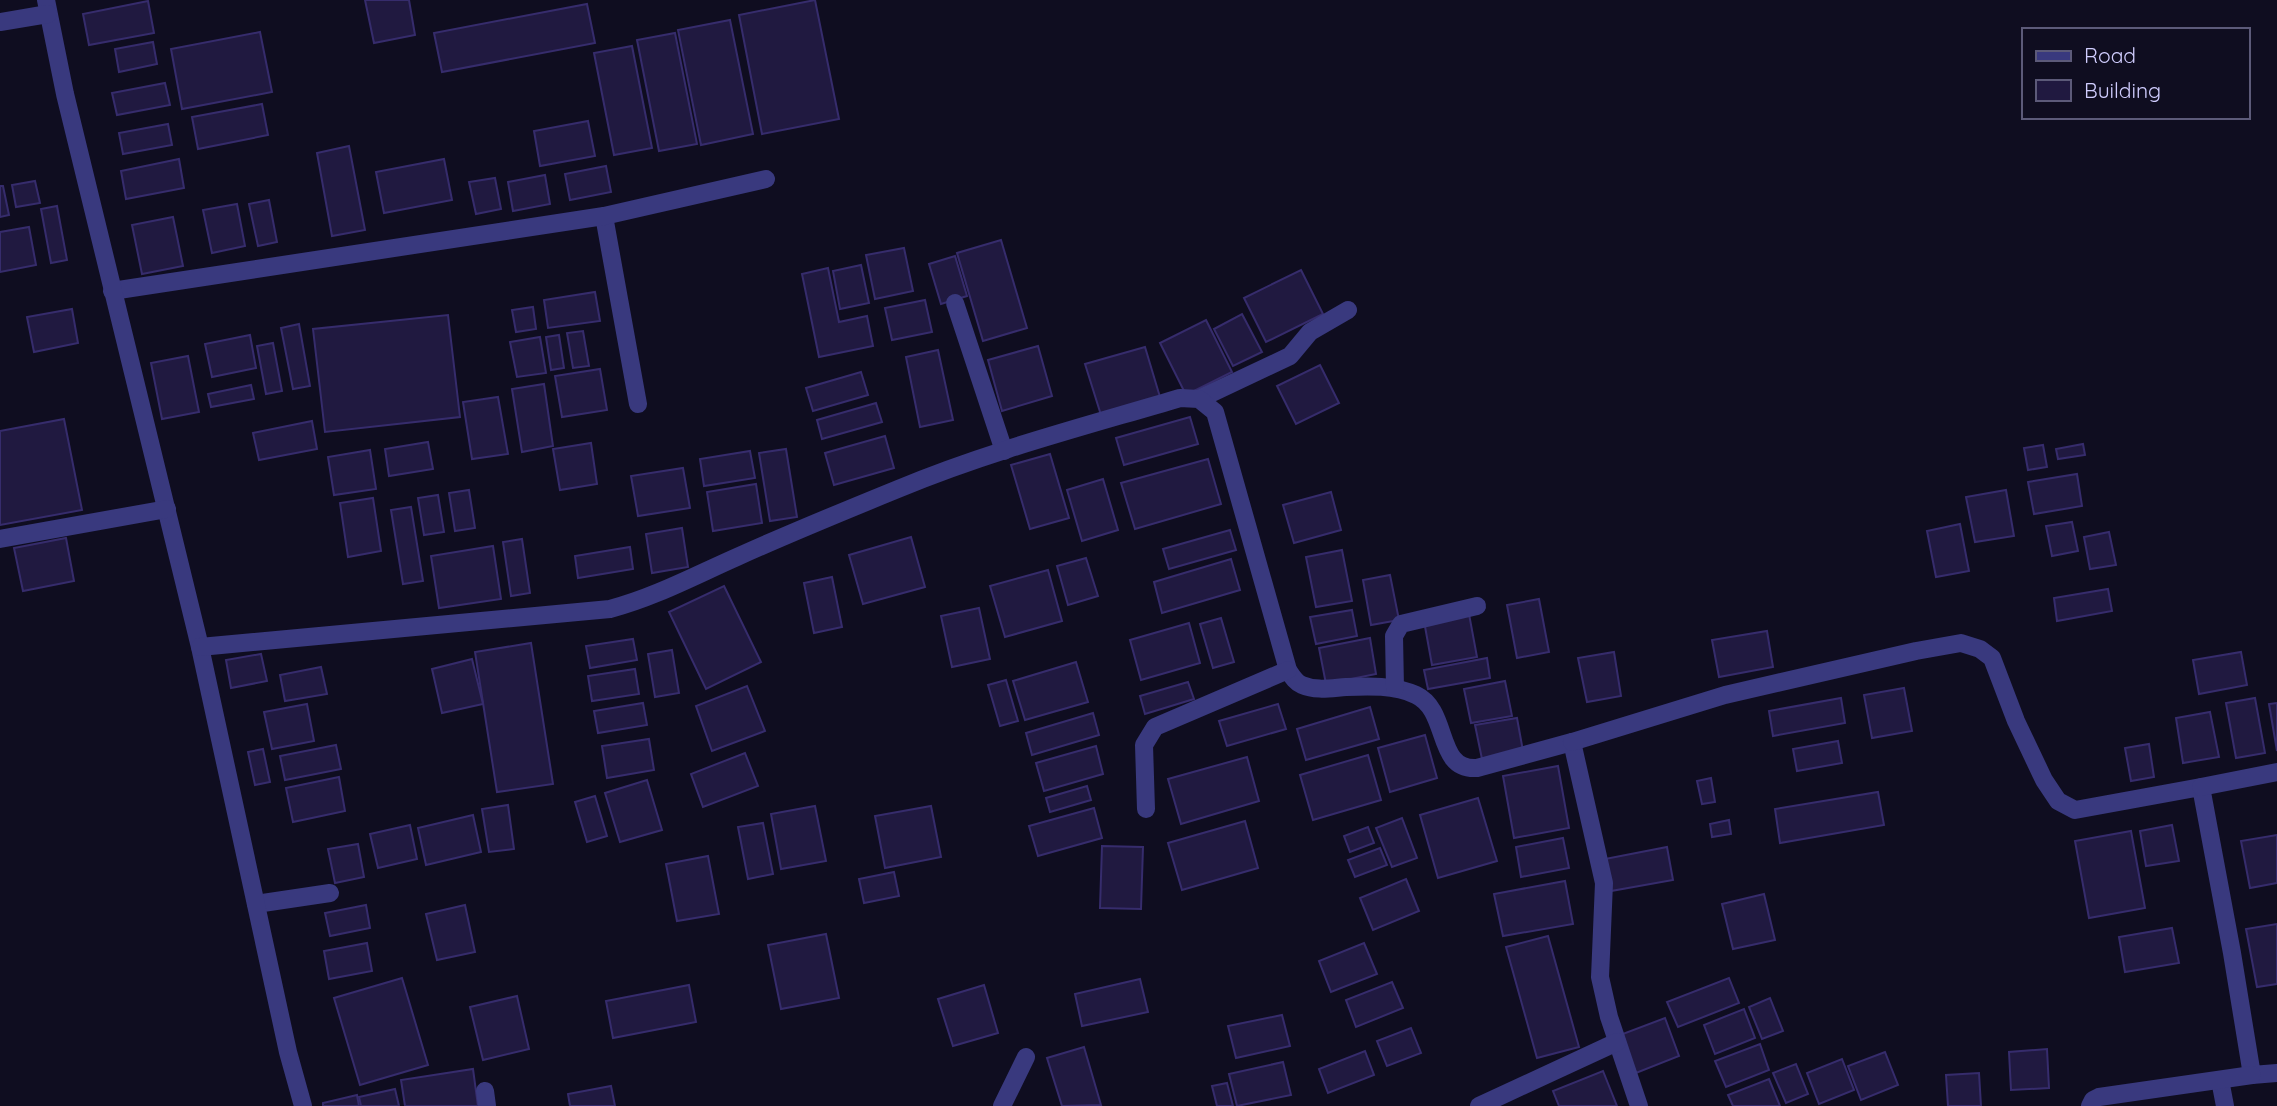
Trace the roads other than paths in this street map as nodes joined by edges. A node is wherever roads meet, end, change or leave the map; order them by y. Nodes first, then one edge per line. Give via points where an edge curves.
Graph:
1 (47, 7) edge
2 (0, 22) edge
3 (766, 179) dead end
4 (604, 216) junction
5 (112, 291) junction
6 (955, 303) dead end
7 (1348, 310) dead end
8 (1199, 399) junction
9 (638, 404) dead end
10 (1004, 450) junction
11 (167, 509) junction
12 (0, 539) edge
13 (1477, 606) dead end
14 (200, 648) junction
15 (1287, 670) junction
16 (1395, 688) junction
17 (1572, 742) junction
18 (2277, 772) edge
19 (2201, 788) junction
20 (1146, 809) dead end
21 (330, 893) dead end
22 (256, 904) junction
23 (1617, 1042) junction
24 (1026, 1057) dead end
25 (2277, 1073) edge
26 (2252, 1076) junction
27 (2220, 1080) junction
28 (303, 1106) edge
29 (1002, 1106) edge
30 (1479, 1106) edge
31 (1639, 1106) edge
32 (2090, 1106) edge
33 (2225, 1106) edge

1 - 2 street
1 - 5 street
3 - 4 street
4 - 5 street
4 - 9 street
5 - 11 street
6 - 10 street
7 - 8 street via 1310,332 1290,356
8 - 10 street via 1180,398
8 - 15 street via 1214,412
10 - 14 street via 900,488 664,592 610,609
11 - 12 street
11 - 14 street
13 - 16 street via 1401,624 1394,636
14 - 22 street
15 - 16 street via 1301,685 1315,689
15 - 20 street via 1155,727 1144,745
16 - 17 street via 1427,703 1454,761 1465,769
17 - 19 street via 1725,695 1961,643 1992,658 2030,754 2058,801 2075,810
17 - 23 street via 1604,883 1600,977
18 - 19 street
19 - 26 street
21 - 22 street
22 - 28 street
23 - 30 street
23 - 31 street
24 - 29 street
25 - 26 street
26 - 27 street
27 - 32 street via 2099,1097
27 - 33 street

